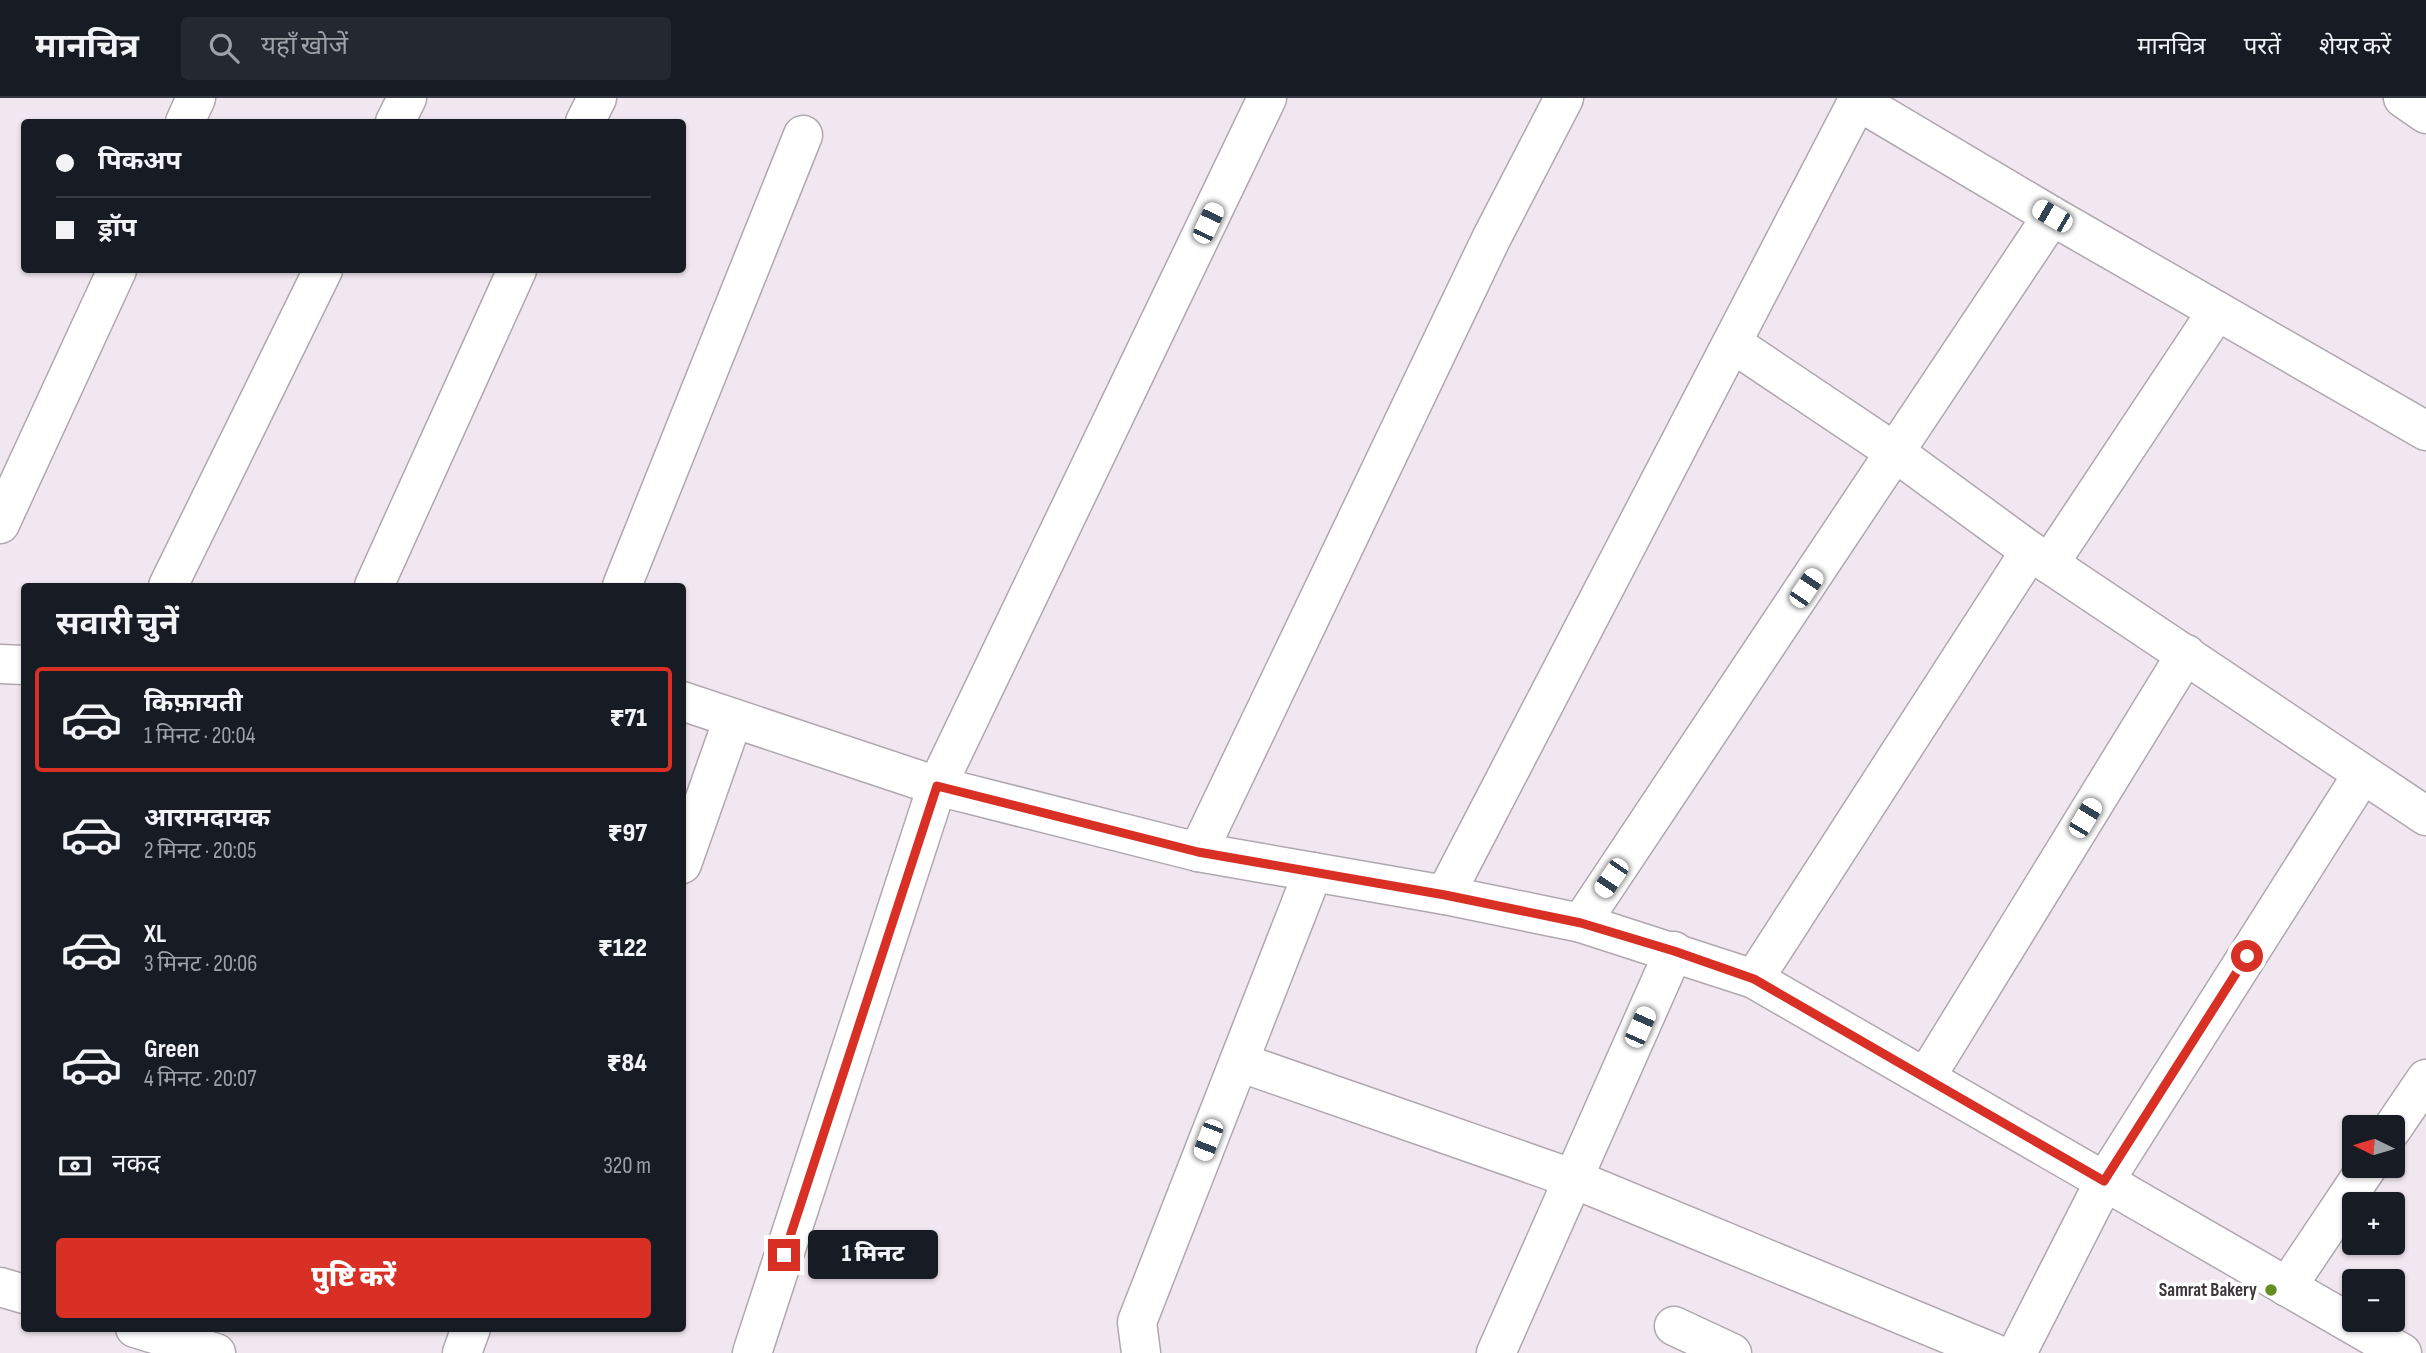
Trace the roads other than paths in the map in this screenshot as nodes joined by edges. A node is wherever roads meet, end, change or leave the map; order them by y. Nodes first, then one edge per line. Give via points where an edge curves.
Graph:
1 (195, 98) edge
2 (407, 98) edge
3 (597, 98) edge
4 (1267, 98) edge
5 (1564, 98) edge
6 (2403, 98) edge
7 (1859, 99) edge
8 (2426, 114) edge
9 (186, 119) edge
10 (396, 119) edge
11 (586, 119) edge
12 (803, 135) dead end
13 (2052, 216) junction
14 (116, 273) edge
15 (322, 273) edge
16 (516, 273) edge
17 (2217, 311) junction
18 (1732, 343) junction
19 (2426, 430) edge
20 (1896, 453) junction
21 (0, 524) edge
22 (2040, 557) junction
23 (169, 583) edge
24 (375, 583) edge
25 (623, 583) edge
26 (2186, 654) junction
27 (0, 664) edge
28 (21, 665) edge
29 (686, 702) edge
30 (733, 719) junction
31 (2362, 775) junction
32 (937, 786) junction
33 (2426, 816) edge
34 (1198, 852) junction
35 (686, 853) edge
36 (1313, 872) junction
37 (1445, 895) junction
38 (1581, 923) junction
39 (1674, 951) junction
40 (1754, 979) junction
41 (1238, 1062) junction
42 (1926, 1077) junction
43 (2426, 1079) edge
44 (2402, 1115) edge
45 (2360, 1178) edge
46 (1574, 1179) junction
47 (2104, 1181) junction
48 (0, 1287) edge
49 (2287, 1287) junction
50 (21, 1293) edge
51 (1674, 1326) dead end
52 (148, 1332) edge
53 (470, 1332) edge
54 (216, 1353) edge
55 (463, 1353) edge
56 (752, 1353) edge
57 (1141, 1353) edge
58 (1496, 1353) edge
59 (1731, 1353) edge
60 (1994, 1353) edge
61 (2017, 1353) edge
62 (2402, 1353) edge

1 - 9 street
2 - 10 street
3 - 11 street
4 - 32 street
5 - 34 street via 1456,312
6 - 8 street
7 - 13 street
7 - 18 street
12 - 25 street
13 - 17 street
13 - 20 street
14 - 21 street
15 - 23 street
16 - 24 street
17 - 19 street
17 - 22 street
18 - 20 street
18 - 37 street
20 - 22 street
20 - 38 street
22 - 26 street
22 - 40 street
26 - 31 street
26 - 42 street
27 - 28 street
29 - 30 street
30 - 32 street
30 - 35 street
31 - 33 street
31 - 47 street
32 - 34 street
32 - 56 street
34 - 36 street
36 - 37 street
36 - 41 street
37 - 38 street
38 - 39 street
39 - 40 street
39 - 46 street
40 - 42 street
41 - 46 street
41 - 57 street via 1137,1322
42 - 47 street
43 - 44 street
45 - 49 street
46 - 58 street
46 - 60 street
47 - 49 street
47 - 61 street
48 - 50 street
49 - 62 street
51 - 59 street
52 - 54 street
53 - 55 street

